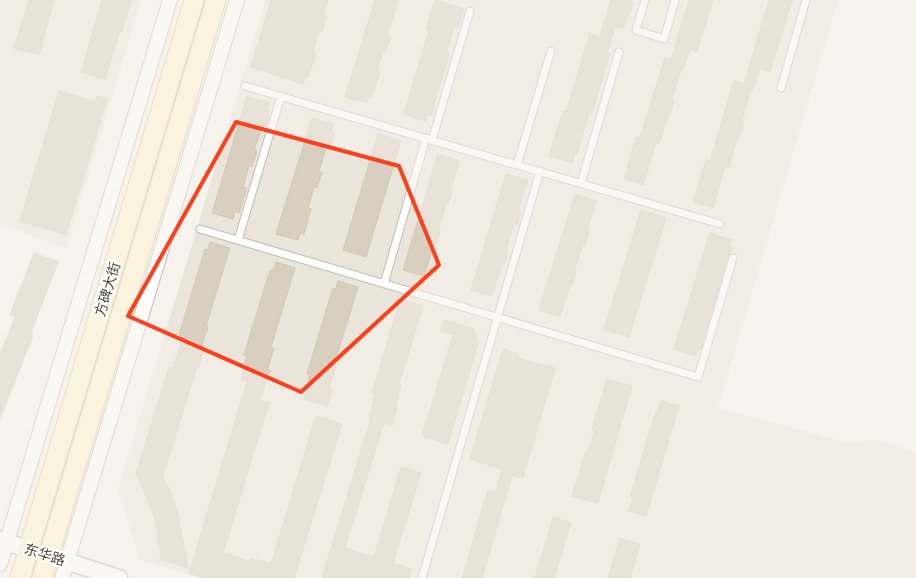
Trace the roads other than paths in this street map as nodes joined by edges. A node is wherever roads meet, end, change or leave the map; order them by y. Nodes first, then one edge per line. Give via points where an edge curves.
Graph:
1 (170, 0) edge
2 (194, 0) edge
3 (216, 0) edge
4 (237, 0) edge
5 (645, 0) edge
6 (676, 0) edge
7 (806, 0) edge
8 (470, 11) dead end
9 (551, 51) dead end
10 (619, 52) dead end
11 (245, 86) dead end
12 (781, 88) dead end
13 (281, 96) junction
14 (429, 139) junction
15 (517, 165) junction
16 (540, 171) junction
17 (581, 183) junction
18 (720, 224) dead end
19 (200, 229) dead end
20 (238, 240) junction
21 (733, 258) dead end
22 (384, 284) junction
23 (498, 317) junction
24 (3, 541) edge
25 (28, 549) junction
26 (49, 555) junction
27 (67, 561) junction
28 (0, 564) edge
29 (20, 578) edge
30 (42, 578) edge
31 (62, 578) edge
32 (119, 578) edge
33 (422, 578) edge

1 - 24 street
2 - 25 main road, 方碑大街
3 - 26 main road, 方碑大街
4 - 27 street
5 - 6 lane via 636,30 664,38
7 - 12 lane
8 - 14 lane
9 - 15 lane
10 - 17 lane
11 - 13 lane
13 - 14 lane
13 - 20 lane
14 - 15 lane
14 - 22 lane
15 - 16 lane
16 - 17 lane
16 - 23 lane
17 - 18 lane
19 - 20 lane
20 - 22 lane
21 - 23 lane via 698,376
22 - 23 lane
23 - 33 lane
24 - 25 street, 东华路
24 - 28 street
25 - 26 street, 东华路
25 - 29 main road, 方碑大街
26 - 27 street, 东华路
26 - 30 main road, 方碑大街
27 - 31 street
27 - 32 street, 东华路

